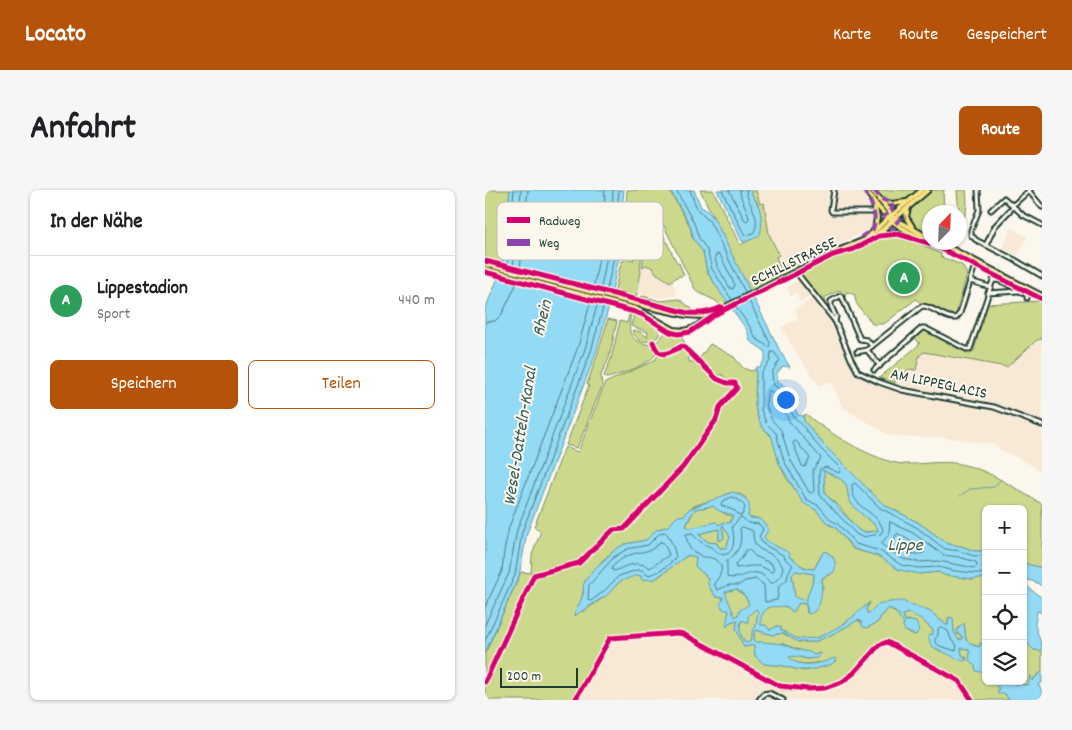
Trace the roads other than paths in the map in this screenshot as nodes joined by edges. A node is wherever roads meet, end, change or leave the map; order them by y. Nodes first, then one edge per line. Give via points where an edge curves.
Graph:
1 (835, 190) edge
2 (866, 190) edge
3 (872, 190) edge
4 (922, 190) edge
5 (928, 190) edge
6 (978, 190) edge
7 (1029, 190) edge
8 (875, 200) junction
9 (908, 201) junction
10 (908, 206) junction
11 (1013, 206) junction
12 (1042, 207) edge
13 (991, 210) dead end
14 (876, 212) junction
15 (889, 217) junction
16 (893, 220) junction
17 (1042, 225) edge
18 (914, 230) junction
19 (875, 233) junction
20 (922, 235) edge
21 (921, 238) joint
22 (986, 245) junction
23 (950, 250) edge
24 (952, 250) edge
25 (965, 257) junction
26 (976, 262) junction
27 (485, 264) edge
28 (485, 269) edge
29 (797, 272) junction
30 (1042, 276) edge
31 (970, 281) junction
32 (990, 287) junction
33 (1020, 292) junction
34 (988, 293) junction
35 (1042, 296) edge
36 (1027, 298) dead end
37 (637, 306) junction
38 (722, 309) junction
39 (835, 321) junction
40 (872, 346) junction
41 (867, 350) junction
42 (857, 352) dead end
43 (879, 366) junction
44 (874, 370) dead end
45 (1042, 425) edge
46 (759, 700) edge
47 (783, 700) edge

1 - 14 street via 832,212
2 - 8 main road
3 - 8 main road
4 - 9 main road, SCHILLSTRASSE
5 - 10 main road, SCHILLSTRASSE
6 - 22 street via 979,210 971,235
7 - 11 street
7 - 12 street
8 - 9 main road via 892,204
8 - 14 main road
8 - 15 main road
9 - 15 main road, SCHILLSTRASSE
10 - 16 main road, SCHILLSTRASSE
10 - 18 main road via 907,217
11 - 13 street via 1004,198
11 - 17 street
11 - 22 street via 995,226
14 - 19 main road
15 - 16 main road
15 - 19 main road, SCHILLSTRASSE
16 - 18 main road
16 - 19 main road, SCHILLSTRASSE
16 - 21 main road
18 - 20 main road
19 - 21 main road via 892,232
19 - 29 main road, SCHILLSTRASSE
22 - 30 street
23 - 25 main road
24 - 25 main road
25 - 26 main road
26 - 31 street
26 - 35 main road
27 - 37 main road
28 - 37 main road
29 - 38 main road, SCHILLSTRASSE
29 - 39 street, AM LIPPEGLACIS
31 - 32 street
31 - 40 street via 956,318 922,306
32 - 33 street via 993,280 997,280
32 - 34 street
33 - 34 street
33 - 36 street
34 - 43 street via 970,348 922,328
37 - 38 main road via 697,316
37 - 38 main road via 669,328 681,331 694,328
39 - 40 street via 831,301 840,296 860,339 867,340
39 - 45 street, AM LIPPEGLACIS via 858,372 902,390 993,407
40 - 41 street
41 - 42 street
41 - 43 street
43 - 44 street
46 - 47 street via 763,694 769,693

